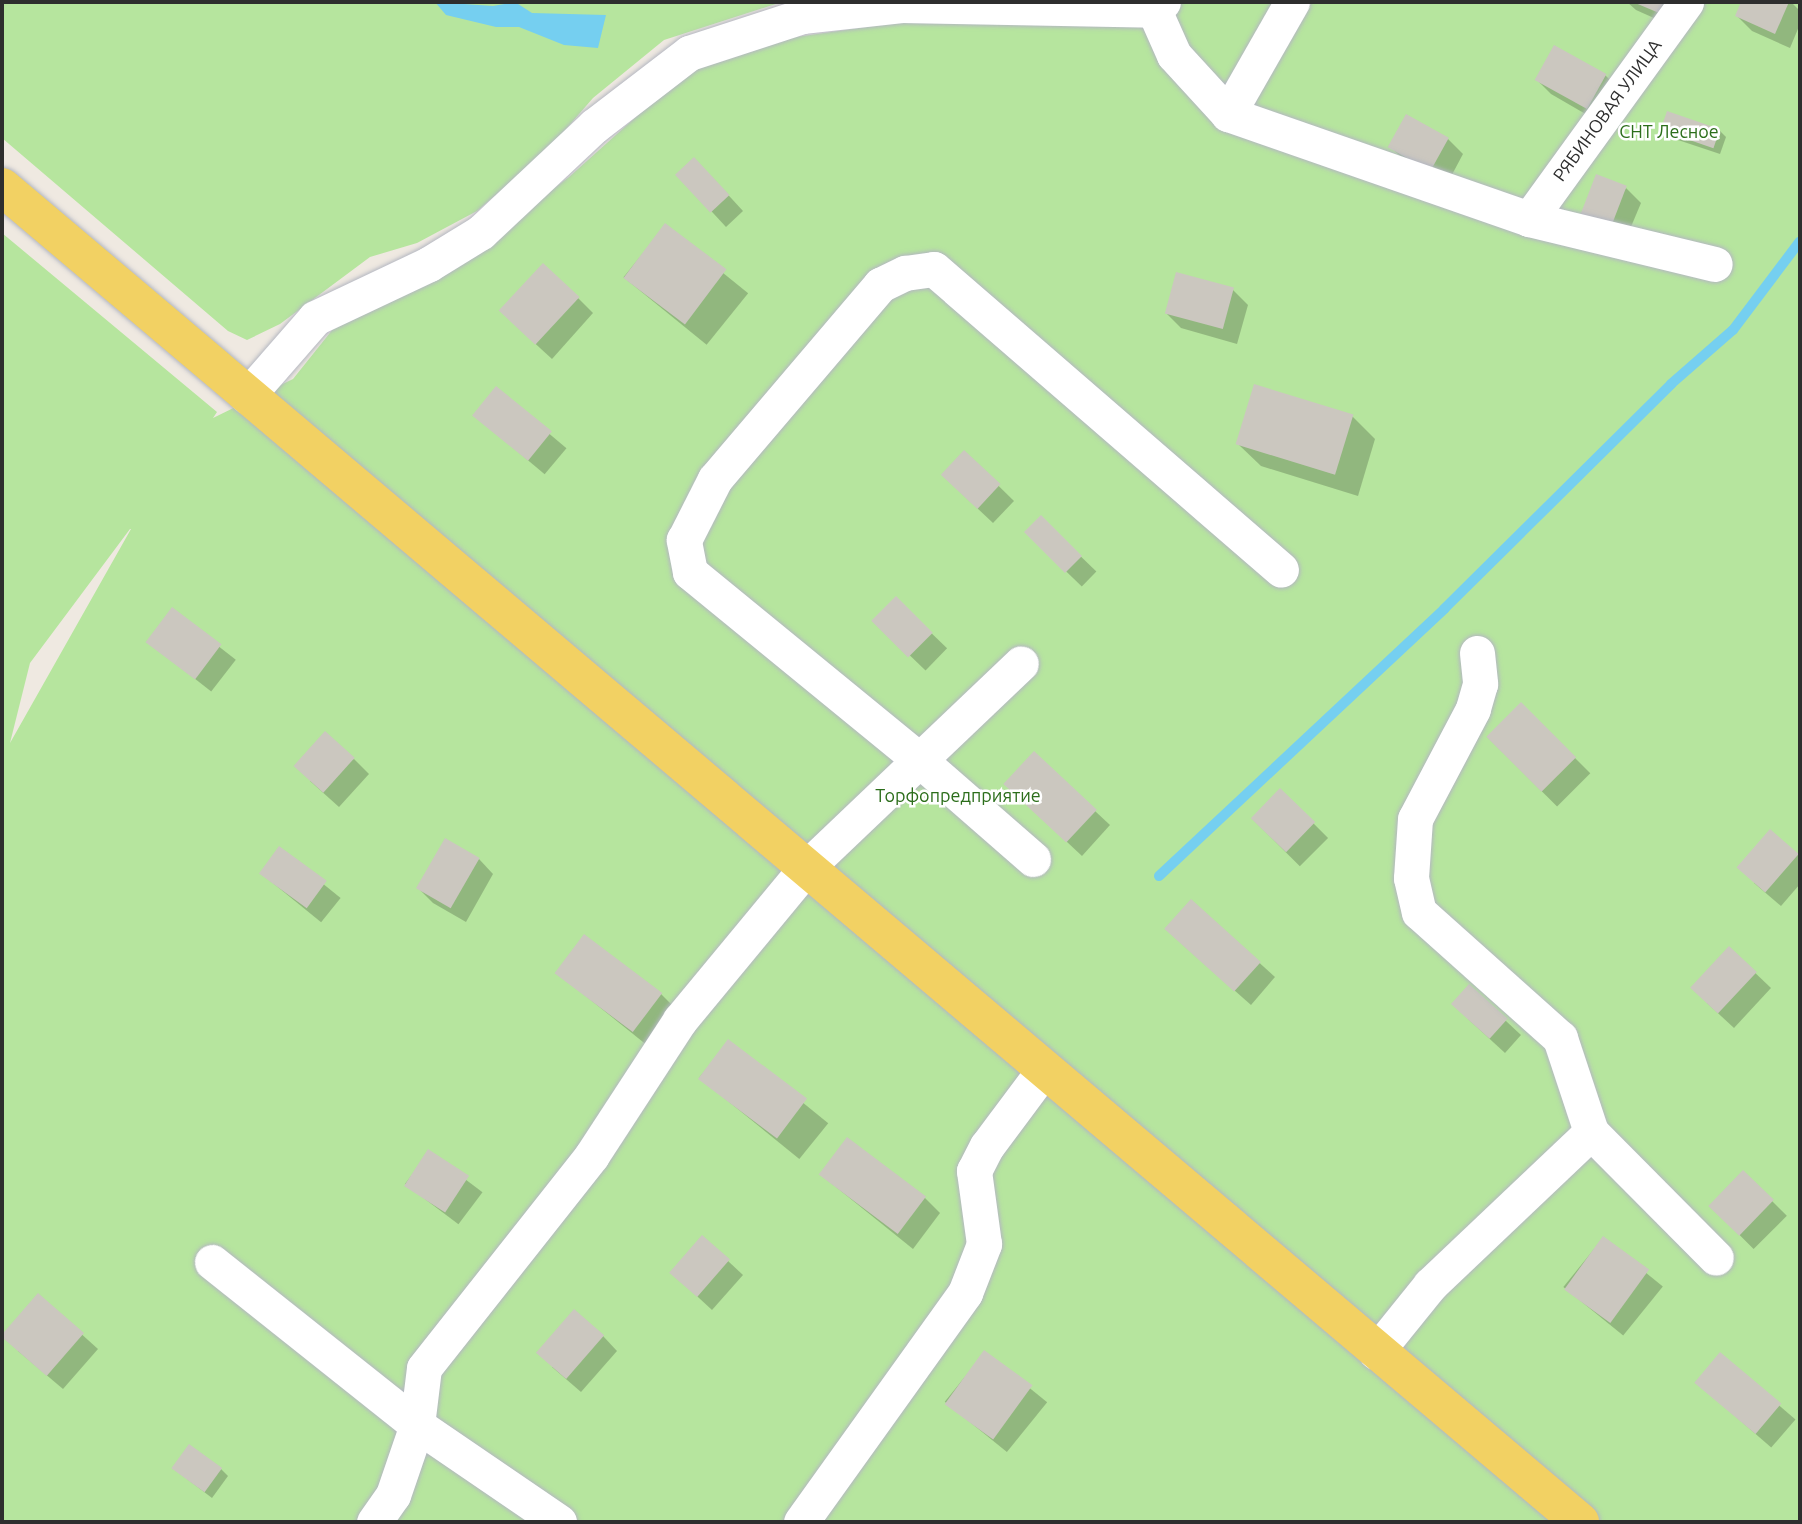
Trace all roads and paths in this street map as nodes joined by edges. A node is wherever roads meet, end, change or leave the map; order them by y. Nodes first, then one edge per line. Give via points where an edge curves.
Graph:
1 (1292, 2) edge
2 (1686, 2) edge
3 (901, 3) edge
4 (1159, 6) edge
5 (1228, 114) junction
6 (2, 187) edge
7 (1529, 219) junction
8 (1715, 264) dead end
9 (247, 396) junction
10 (1281, 570) dead end
11 (1477, 653) dead end
12 (1021, 663) dead end
13 (922, 762) junction
14 (1033, 859) dead end
15 (805, 870) junction
16 (1043, 1071) junction
17 (1591, 1132) junction
18 (1716, 1258) dead end
19 (212, 1262) dead end
20 (1376, 1352) junction
21 (417, 1425) junction
22 (374, 1522) edge
23 (559, 1522) edge
24 (801, 1522) edge
25 (1580, 1522) edge

1 - 5 street
2 - 7 street, РЯБИНОВАЯ УЛИЦА
3 - 4 street
3 - 9 street via 802,16 689,53 594,126 481,232 429,264 315,318
4 - 5 street via 1174,55
5 - 7 street
6 - 9 main road
7 - 8 street
9 - 15 main road
10 - 13 street via 934,269 905,272 880,285 715,479 684,540 690,572
11 - 17 street via 1480,684 1474,709 1415,820 1414,889 1419,912 1560,1038
12 - 13 street
13 - 14 street
13 - 15 street
15 - 16 main road
15 - 21 street via 680,1020 592,1155 424,1368
16 - 20 main road
16 - 24 street via 974,1171 984,1244 965,1293
17 - 18 street
17 - 20 street via 1430,1285
19 - 21 street
20 - 25 main road
21 - 22 street via 393,1495
21 - 23 street

